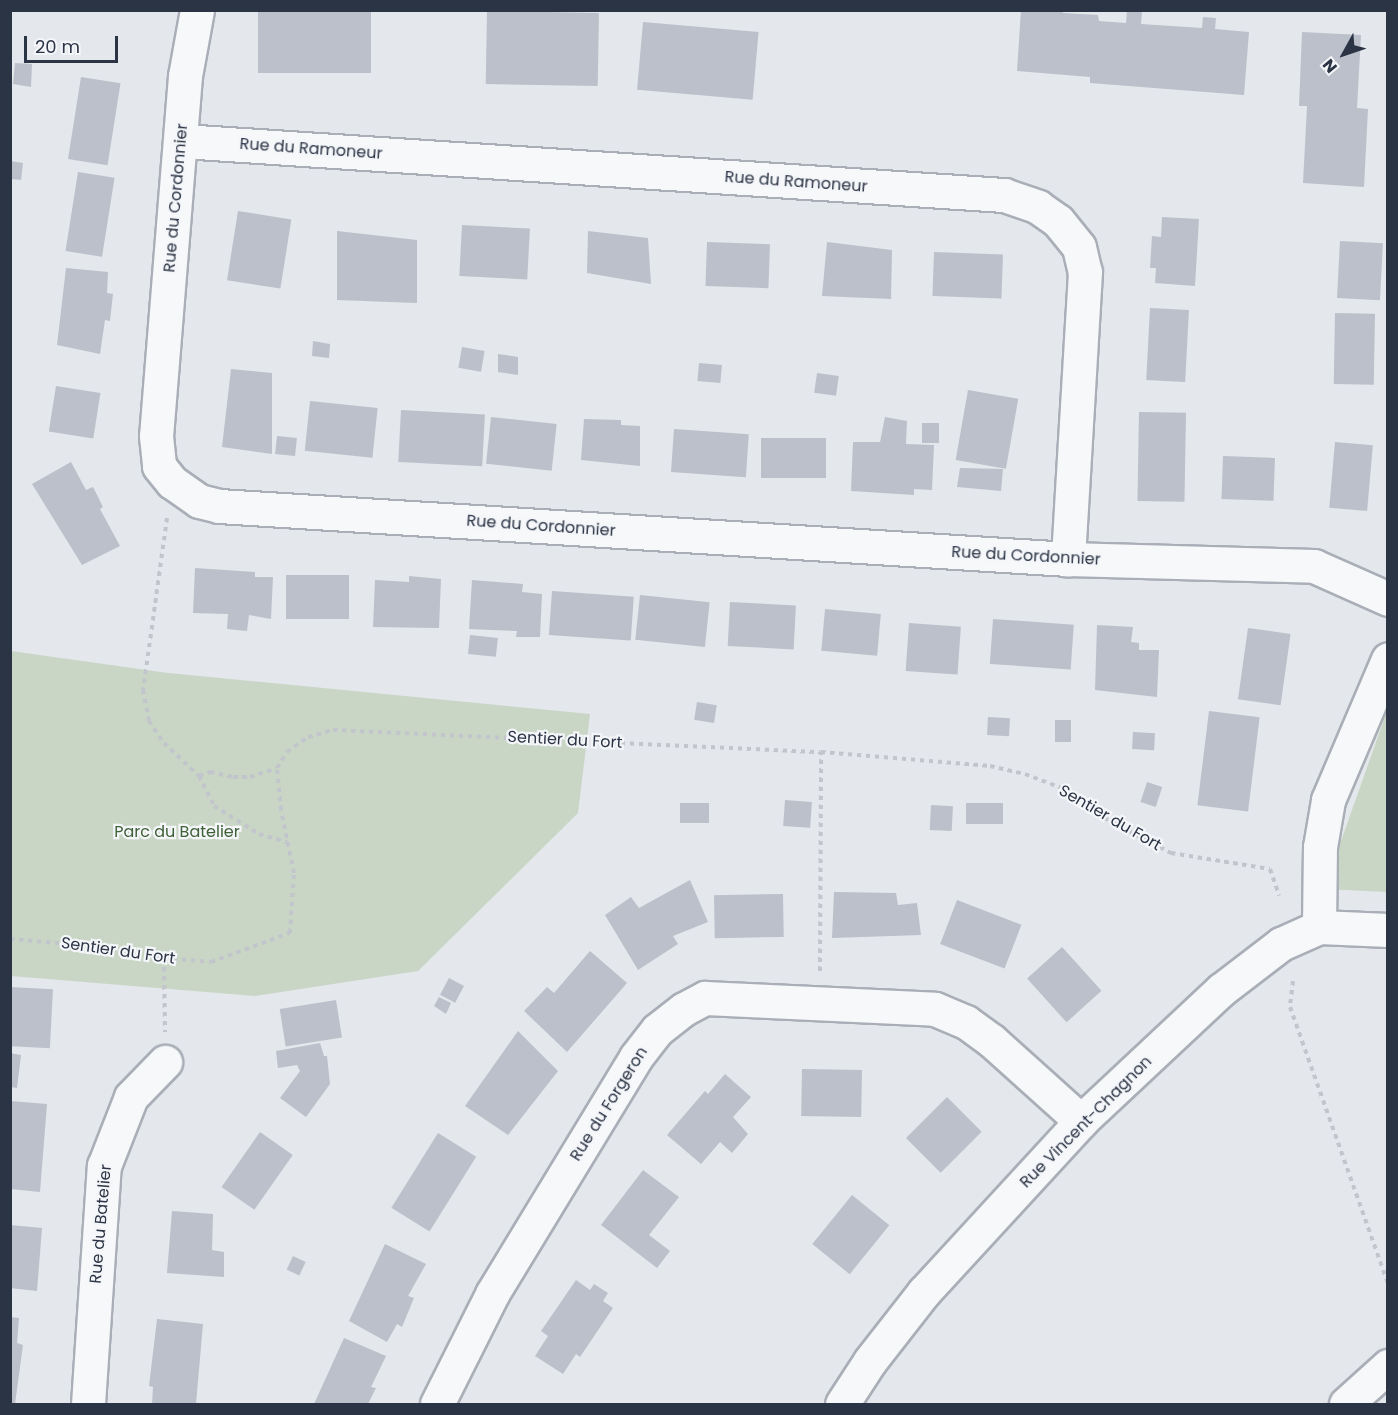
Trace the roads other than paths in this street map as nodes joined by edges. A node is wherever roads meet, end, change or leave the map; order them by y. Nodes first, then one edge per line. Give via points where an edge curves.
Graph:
1 (196, 10) edge
2 (182, 141) junction
3 (1068, 559) junction
4 (1388, 598) edge
5 (1388, 659) edge
6 (1319, 927) junction
7 (1388, 930) edge
8 (165, 1062) road end
9 (1081, 1122) junction
10 (1388, 1366) edge
11 (88, 1404) edge
12 (437, 1404) edge
13 (842, 1404) edge
14 (1347, 1404) edge

1 - 2 street, Rue du Cordonnier via 185,76
2 - 3 street, Rue du Ramoneur via 1004,195 1038,207 1058,221 1079,248 1085,272
2 - 3 street, Rue du Cordonnier via 156,436 159,466 172,482 199,501 219,506
3 - 4 street, Rue du Cordonnier via 1314,566
5 - 6 street via 1328,800 1320,847
6 - 7 street, Rue Vincent-Chagnon
6 - 9 street, Rue Vincent-Chagnon via 1258,959
8 - 11 street, Rue du Batelier via 131,1097 104,1166
9 - 12 street, Rue du Forgeron via 992,1041 966,1022 935,1009 705,998 657,1030 636,1057 492,1294
9 - 13 street, Rue Vincent-Chagnon via 924,1292
10 - 14 street

